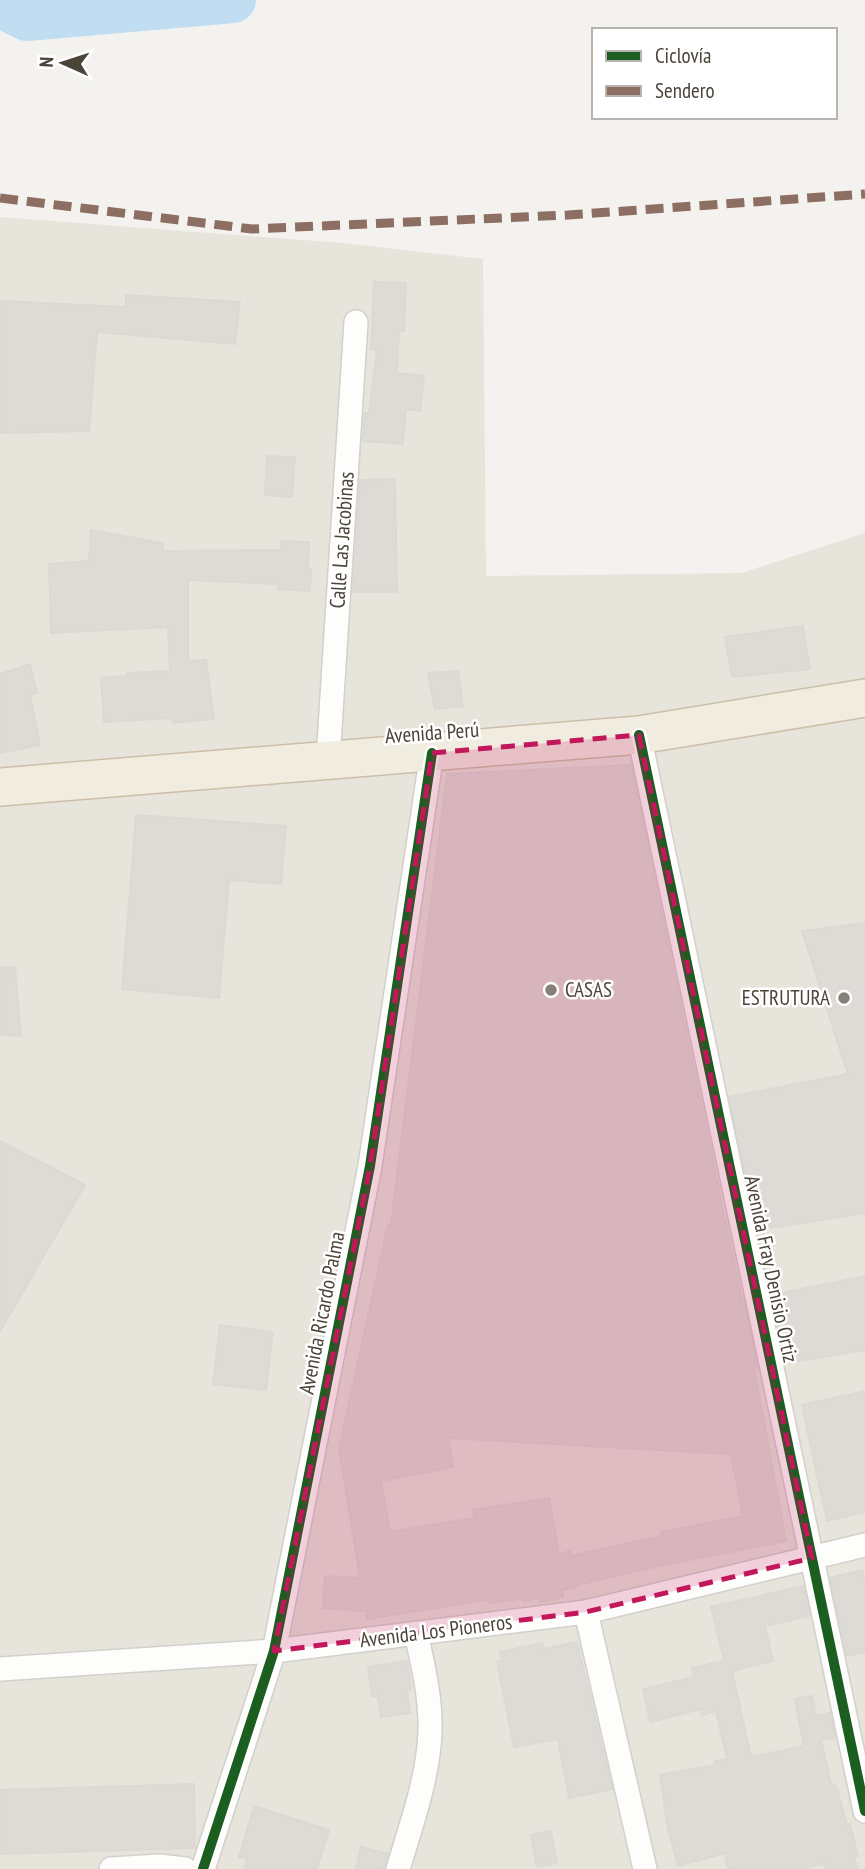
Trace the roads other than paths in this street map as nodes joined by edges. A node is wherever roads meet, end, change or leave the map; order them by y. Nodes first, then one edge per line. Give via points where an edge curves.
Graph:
1 (356, 321) dead end
2 (865, 698) edge
3 (639, 735) junction
4 (432, 753) junction
5 (328, 759) junction
6 (0, 787) edge
7 (865, 1545) edge
8 (812, 1558) junction
9 (586, 1612) junction
10 (416, 1633) junction
11 (274, 1651) junction
12 (0, 1668) edge
13 (865, 1811) edge
14 (111, 1869) edge
15 (185, 1869) edge
16 (203, 1869) edge
17 (398, 1869) edge
18 (645, 1869) edge

1 - 5 street, Calle Las Jacobinas
2 - 3 highway, Avenida Perú
3 - 4 highway, Avenida Perú
3 - 8 street, Avenida Fray Denisio Ortiz
4 - 5 highway, Avenida Perú
4 - 11 street, Avenida Ricardo Palma via 370,1166
5 - 6 highway, Avenida Perú
7 - 8 street, Avenida Los Pioneros
8 - 9 street, Avenida Los Pioneros
8 - 13 street, Avenida Fray Denisio Ortiz
9 - 10 street, Avenida Los Pioneros
9 - 18 street
10 - 11 street, Avenida Los Pioneros
10 - 17 street via 429,1699 430,1731 426,1766
11 - 12 street, Avenida Los Pioneros
11 - 16 street, Avenida Ricardo Palma
14 - 15 street

